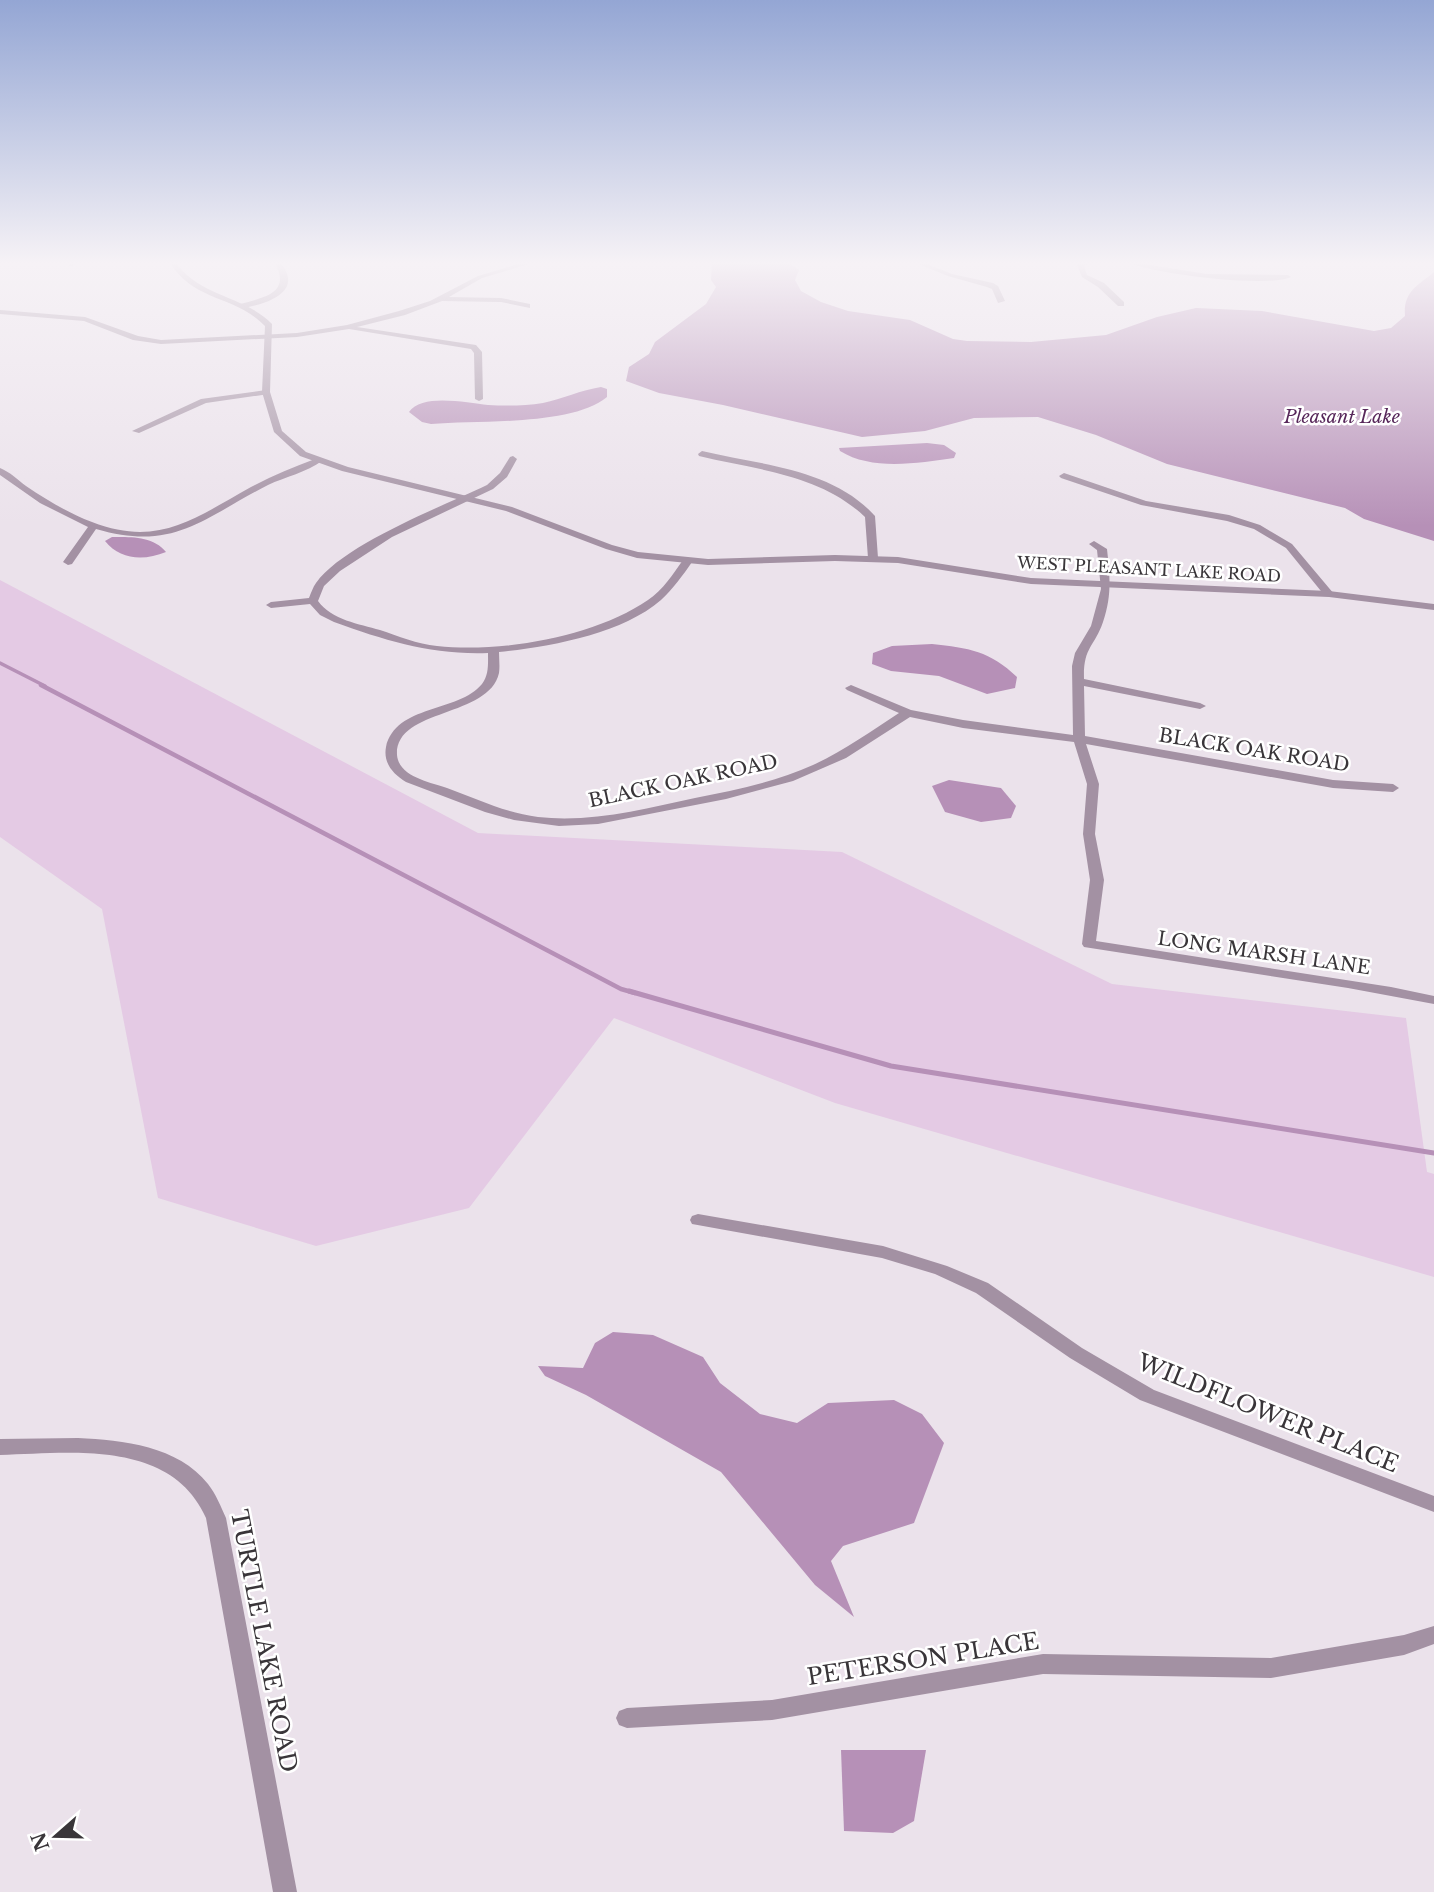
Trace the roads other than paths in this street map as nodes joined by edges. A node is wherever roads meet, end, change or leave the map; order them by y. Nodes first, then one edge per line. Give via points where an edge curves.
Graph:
1 (267, 349) edge
2 (475, 349) edge
3 (266, 392) junction
4 (479, 399) dead end
5 (136, 431) dead end
6 (702, 453) dead end
7 (513, 459) dead end
8 (318, 461) junction
9 (0, 471) edge
10 (1063, 476) dead end
11 (468, 498) junction
12 (93, 527) junction
13 (1094, 544) dead end
14 (873, 558) junction
15 (68, 562) dead end
16 (687, 562) junction
17 (1106, 586) junction
18 (1329, 594) junction
19 (313, 601) junction
20 (271, 604) dead end
21 (1434, 607) edge
22 (493, 650) junction
23 (1080, 682) junction
24 (851, 688) dead end
25 (1200, 706) dead end
26 (908, 713) junction
27 (1079, 739) junction
28 (1393, 788) dead end
29 (1434, 1000) edge
30 (698, 1220) dead end
31 (0, 1447) edge
32 (1434, 1504) edge
33 (1434, 1635) edge
34 (626, 1718) dead end
35 (285, 1892) edge

1 - 3 street, WEST PLEASANT LAKE ROAD
2 - 4 street
3 - 5 street via 204,401
3 - 8 street, WEST PLEASANT LAKE ROAD via 282,437
6 - 14 street via 818,481 844,492 870,516
7 - 11 street via 498,481
8 - 11 street, WEST PLEASANT LAKE ROAD
8 - 12 street via 266,482 184,527 144,533
9 - 12 street via 36,499
10 - 18 street via 1144,503 1229,517 1257,527 1289,546
11 - 16 street, WEST PLEASANT LAKE ROAD via 534,517 622,551
11 - 19 street via 358,553 318,587
12 - 15 street
13 - 17 street via 1102,549
14 - 16 street, WEST PLEASANT LAKE ROAD
14 - 17 street, WEST PLEASANT LAKE ROAD via 1031,581
16 - 22 street via 663,593 622,618 543,642
17 - 18 street, WEST PLEASANT LAKE ROAD
17 - 23 street via 1101,614 1080,653
18 - 21 street, WEST PLEASANT LAKE ROAD
19 - 20 street
19 - 22 street via 327,615 409,643 456,651
22 - 26 street, BLACK OAK ROAD via 488,684 474,696 407,727 393,743 392,759 403,775 419,783 499,813 540,821 623,818 776,783 821,766
23 - 25 street
23 - 27 street
24 - 26 street
26 - 27 street, BLACK OAK ROAD
27 - 28 street, BLACK OAK ROAD via 1332,784
27 - 29 street, LONG MARSH LANE via 1093,784 1089,834 1097,880 1089,944
30 - 32 street, WILDFLOWER PLACE via 883,1252 941,1270 982,1288 1147,1395
31 - 35 street, TURTLE LAKE ROAD via 130,1449 169,1463 203,1492 216,1518
33 - 34 street, PETERSON PLACE via 1404,1645 1271,1668 1043,1664 772,1710

